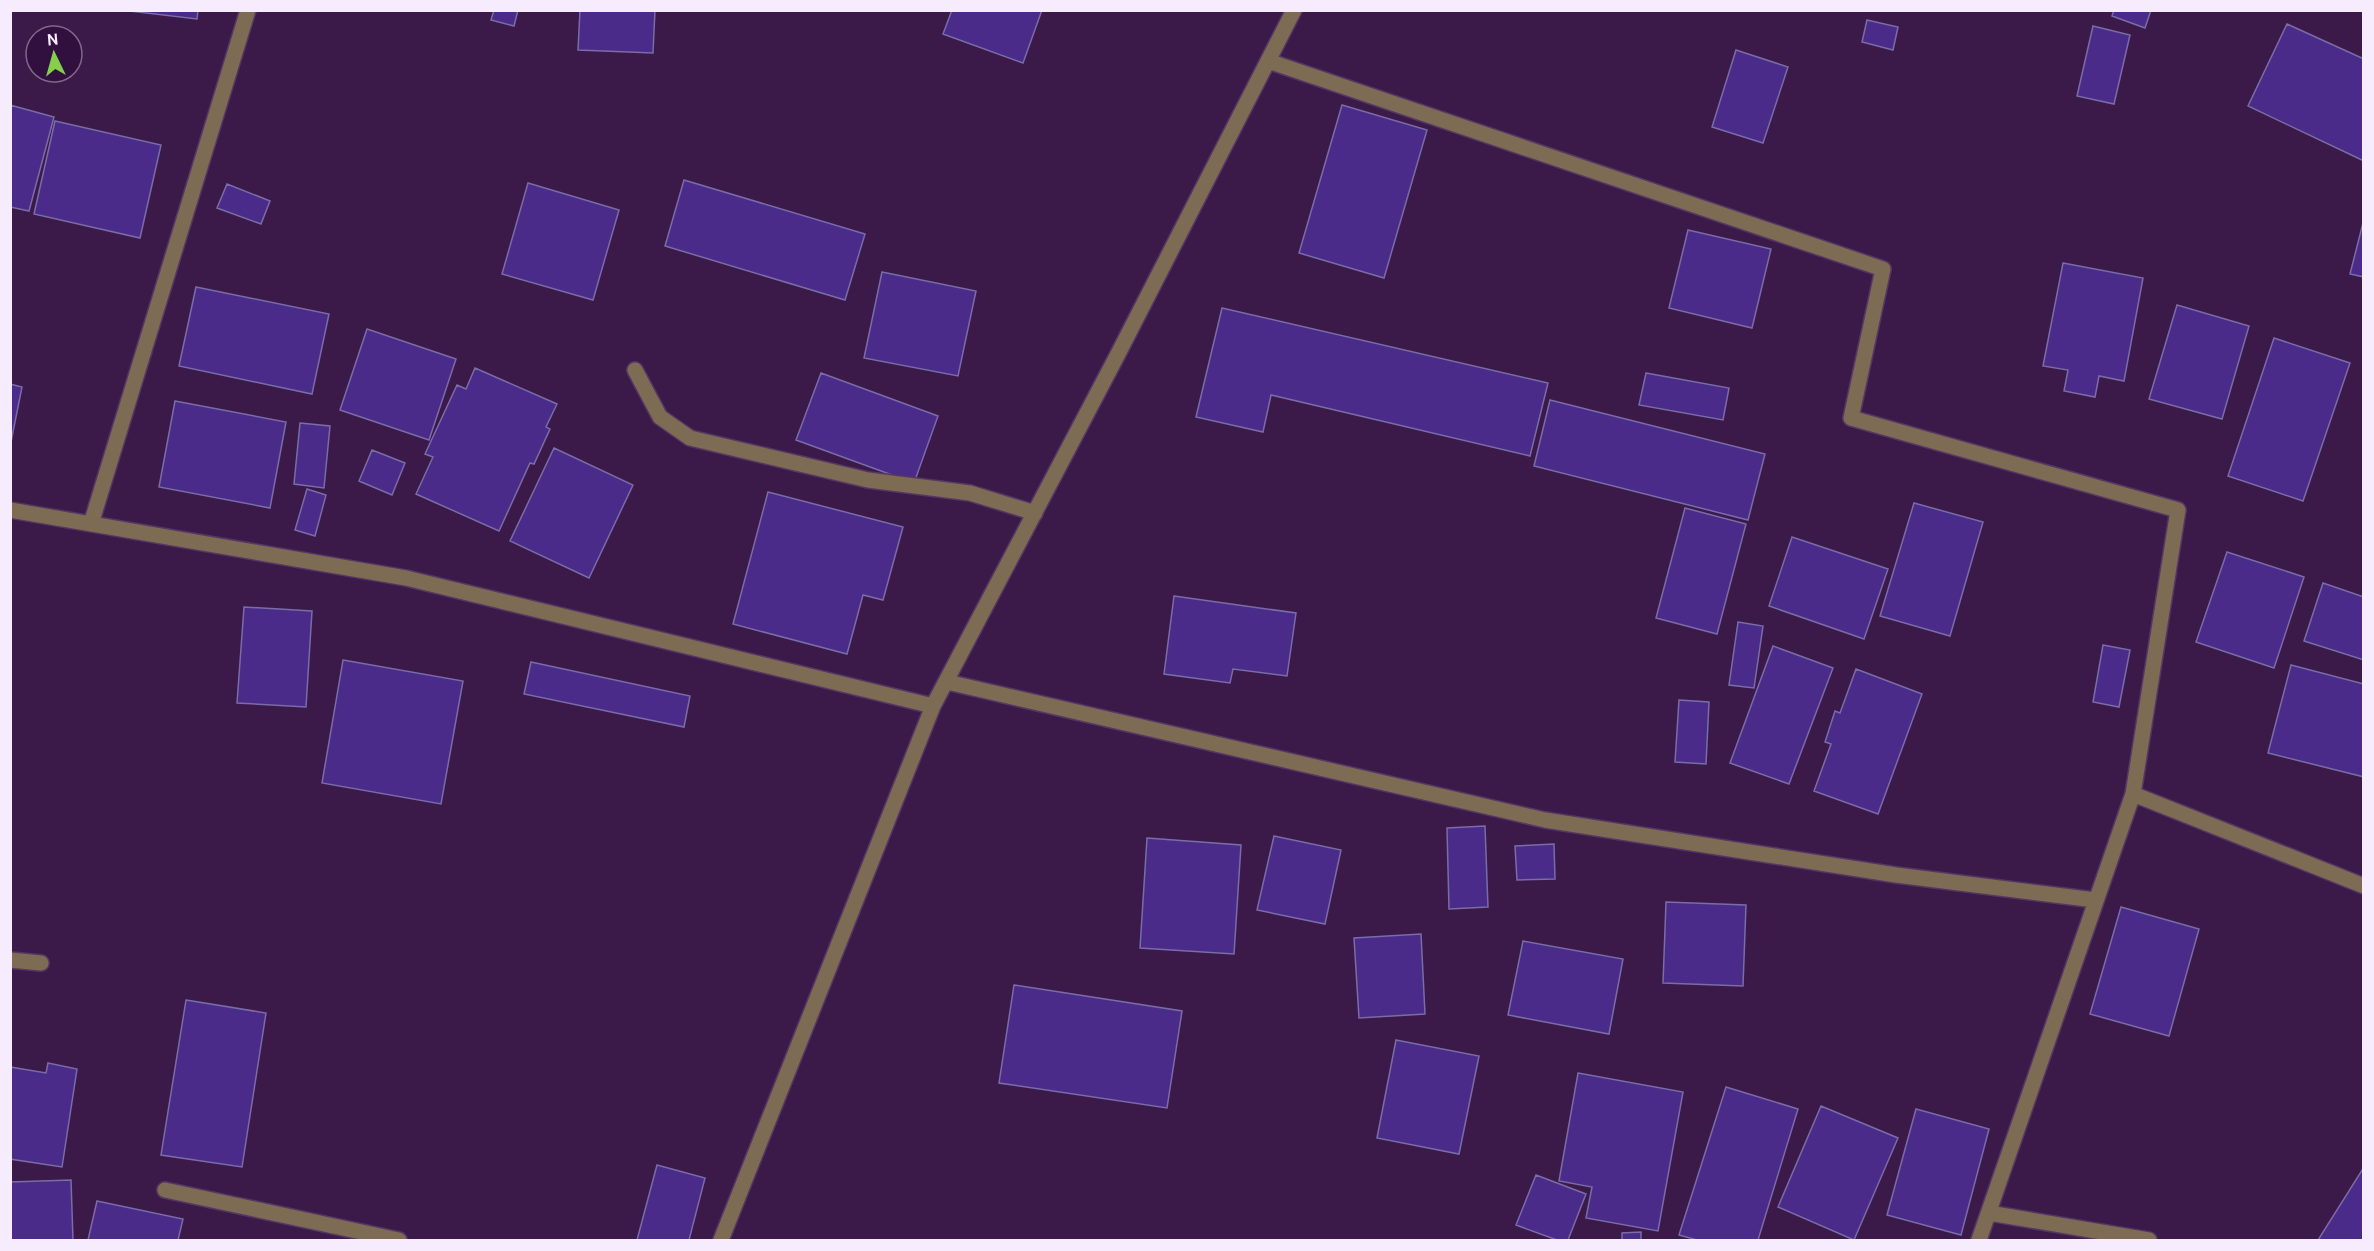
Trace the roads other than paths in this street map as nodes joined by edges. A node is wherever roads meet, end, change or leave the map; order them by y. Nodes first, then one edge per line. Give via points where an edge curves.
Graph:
1 (248, 10) edge
2 (1294, 10) edge
3 (1268, 61) junction
4 (635, 370) dead end
5 (10, 510) edge
6 (1035, 513) junction
7 (91, 524) junction
8 (946, 682) junction
9 (933, 706) junction
10 (2133, 794) junction
11 (2364, 886) edge
12 (2095, 900) junction
13 (10, 960) edge
14 (41, 963) dead end
15 (165, 1190) dead end
16 (1989, 1213) junction
17 (399, 1240) edge
18 (721, 1240) edge
19 (1979, 1240) edge
20 (2149, 1240) edge

1 - 7 street
2 - 3 street
3 - 6 street
3 - 10 street via 1883,269 1851,418 2178,510
4 - 6 street via 660,417 690,438 868,480 970,493
5 - 7 street
6 - 8 street
7 - 9 street via 405,578
8 - 9 street
8 - 12 street via 1545,820 1896,875
9 - 18 street
10 - 11 street
10 - 12 street
12 - 16 street
13 - 14 street
15 - 17 street
16 - 19 street
16 - 20 street

